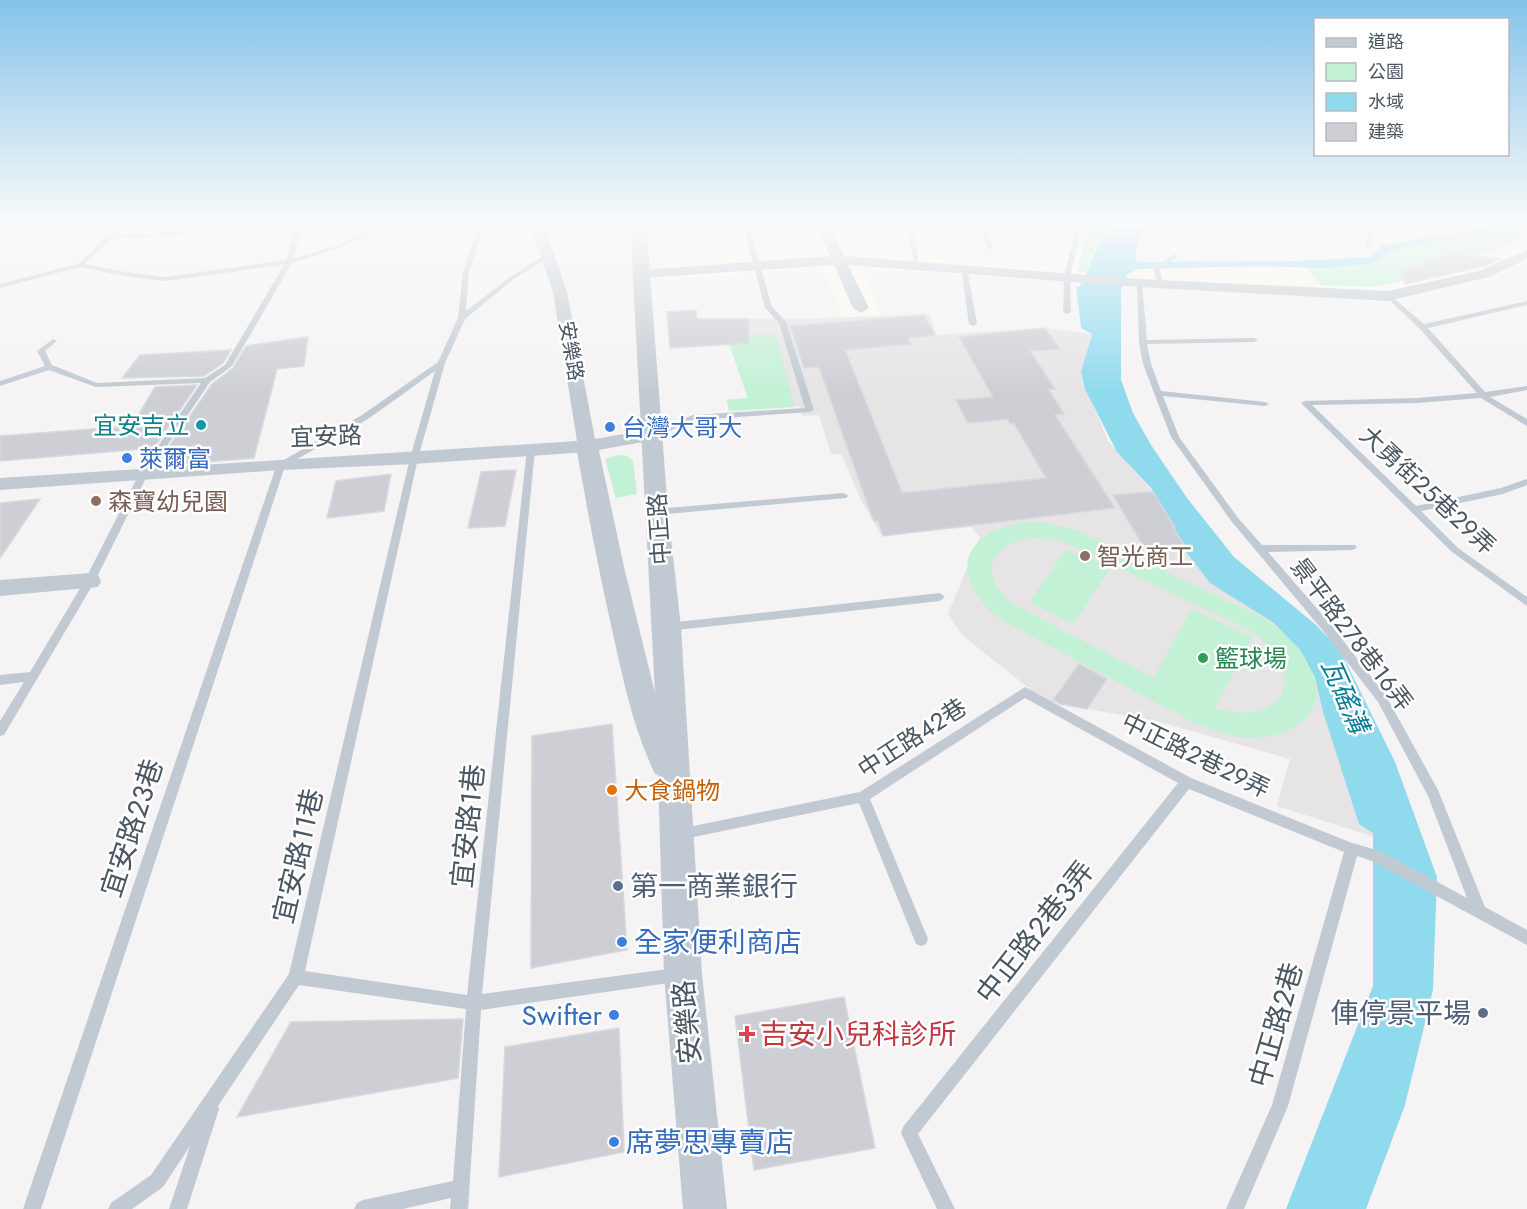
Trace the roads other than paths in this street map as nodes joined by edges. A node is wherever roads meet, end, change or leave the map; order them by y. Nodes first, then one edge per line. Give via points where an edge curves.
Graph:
1 (29, 278) edge
2 (279, 278) edge
3 (466, 278) edge
4 (511, 278) edge
5 (556, 278) edge
6 (642, 278) edge
7 (761, 278) edge
8 (847, 278) edge
9 (966, 278) edge
10 (1068, 278) edge
11 (1093, 278) edge
12 (1152, 278) edge
13 (1186, 278) edge
14 (1465, 278) edge
15 (1140, 283) junction
16 (0, 286) edge
17 (1388, 296) junction
18 (1527, 303) edge
19 (861, 308) dead end
20 (1067, 312) dead end
21 (462, 318) junction
22 (973, 324) dead end
23 (1423, 327) junction
24 (1254, 340) dead end
25 (52, 341) dead end
26 (1143, 342) junction
27 (441, 363) junction
28 (49, 367) junction
29 (207, 380) junction
30 (0, 384) edge
31 (1527, 388) edge
32 (1157, 393) junction
33 (1485, 397) junction
34 (1265, 404) dead end
35 (1527, 423) edge
36 (654, 435) junction
37 (587, 446) junction
38 (531, 449) junction
39 (414, 458) junction
40 (281, 464) junction
41 (144, 474) junction
42 (1527, 482) edge
43 (0, 484) edge
44 (843, 496) dead end
45 (1413, 510) junction
46 (656, 512) junction
47 (1352, 547) dead end
48 (1260, 549) junction
49 (90, 581) junction
50 (0, 588) edge
51 (940, 597) dead end
52 (1527, 602) edge
53 (667, 627) junction
54 (33, 676) junction
55 (0, 680) edge
56 (1025, 692) joint
57 (0, 731) edge
58 (674, 782) junction
59 (1187, 782) junction
60 (863, 797) junction
61 (676, 835) junction
62 (1352, 849) junction
63 (1479, 911) junction
64 (1527, 938) edge
65 (921, 939) dead end
66 (683, 974) junction
67 (296, 977) junction
68 (474, 1003) junction
69 (214, 1097) junction
70 (460, 1188) junction
71 (32, 1209) edge
72 (117, 1209) edge
73 (178, 1209) edge
74 (363, 1209) edge
75 (459, 1209) edge
76 (705, 1209) edge
77 (946, 1209) edge
78 (1235, 1209) edge

1 - 16 lane
2 - 29 lane via 228,366
3 - 21 lane
4 - 21 lane
5 - 37 street, 安樂路
6 - 36 street, 中正路
7 - 36 lane via 769,308 782,322 810,410 693,418
8 - 19 street
9 - 22 lane
10 - 20 lane
11 - 15 street
12 - 15 street
13 - 17 street
14 - 17 street
15 - 26 lane, 景平路278巷16弄
17 - 23 lane
18 - 23 lane
21 - 27 lane, 宜安路11巷
23 - 33 lane
24 - 26 lane
25 - 28 lane via 41,351
26 - 32 lane, 景平路278巷16弄
27 - 39 lane, 宜安路11巷
27 - 40 lane via 365,417
28 - 29 lane via 96,385
28 - 30 lane
29 - 41 lane
31 - 33 lane
32 - 34 lane
32 - 48 lane, 景平路278巷16弄 via 1175,437 1234,520
33 - 35 lane
33 - 45 lane, 大勇街25巷29弄 via 1305,403
36 - 37 street, 宜安路
36 - 46 street, 中正路
37 - 38 street, 宜安路
37 - 58 street via 646,716
38 - 39 street, 宜安路
38 - 68 lane, 宜安路1巷
39 - 40 street, 宜安路
39 - 67 lane, 宜安路11巷
40 - 41 street, 宜安路
40 - 71 lane, 宜安路23巷
41 - 43 street, 宜安路
41 - 49 lane
42 - 45 lane via 1503,491
44 - 46 lane
45 - 52 lane, 大勇街25巷29弄 via 1455,550
46 - 53 street, 中正路
47 - 48 lane
48 - 63 lane, 景平路278巷16弄 via 1382,699 1434,794
49 - 50 street
49 - 54 lane
51 - 53 lane
53 - 58 street, 中正路
54 - 55 lane
54 - 57 lane
56 - 59 lane, 中正路2巷29弄
56 - 60 lane, 中正路42巷
58 - 61 street, 中正路
59 - 62 lane, 中正路2巷29弄
59 - 77 lane, 中正路2巷3弄 via 909,1133
60 - 61 lane, 中正路42巷
60 - 65 lane
61 - 66 street, 安樂路
62 - 63 lane, 中正路2巷29弄 via 1375,855
62 - 78 lane, 中正路2巷 via 1280,1106
63 - 64 lane, 中正路2巷29弄
66 - 68 lane
66 - 76 street, 安樂路
67 - 68 lane
67 - 69 lane, 宜安路11巷
68 - 70 lane, 宜安路1巷
69 - 72 lane, 宜安路11巷 via 157,1181
69 - 73 lane
70 - 74 lane
70 - 75 lane, 宜安路1巷

